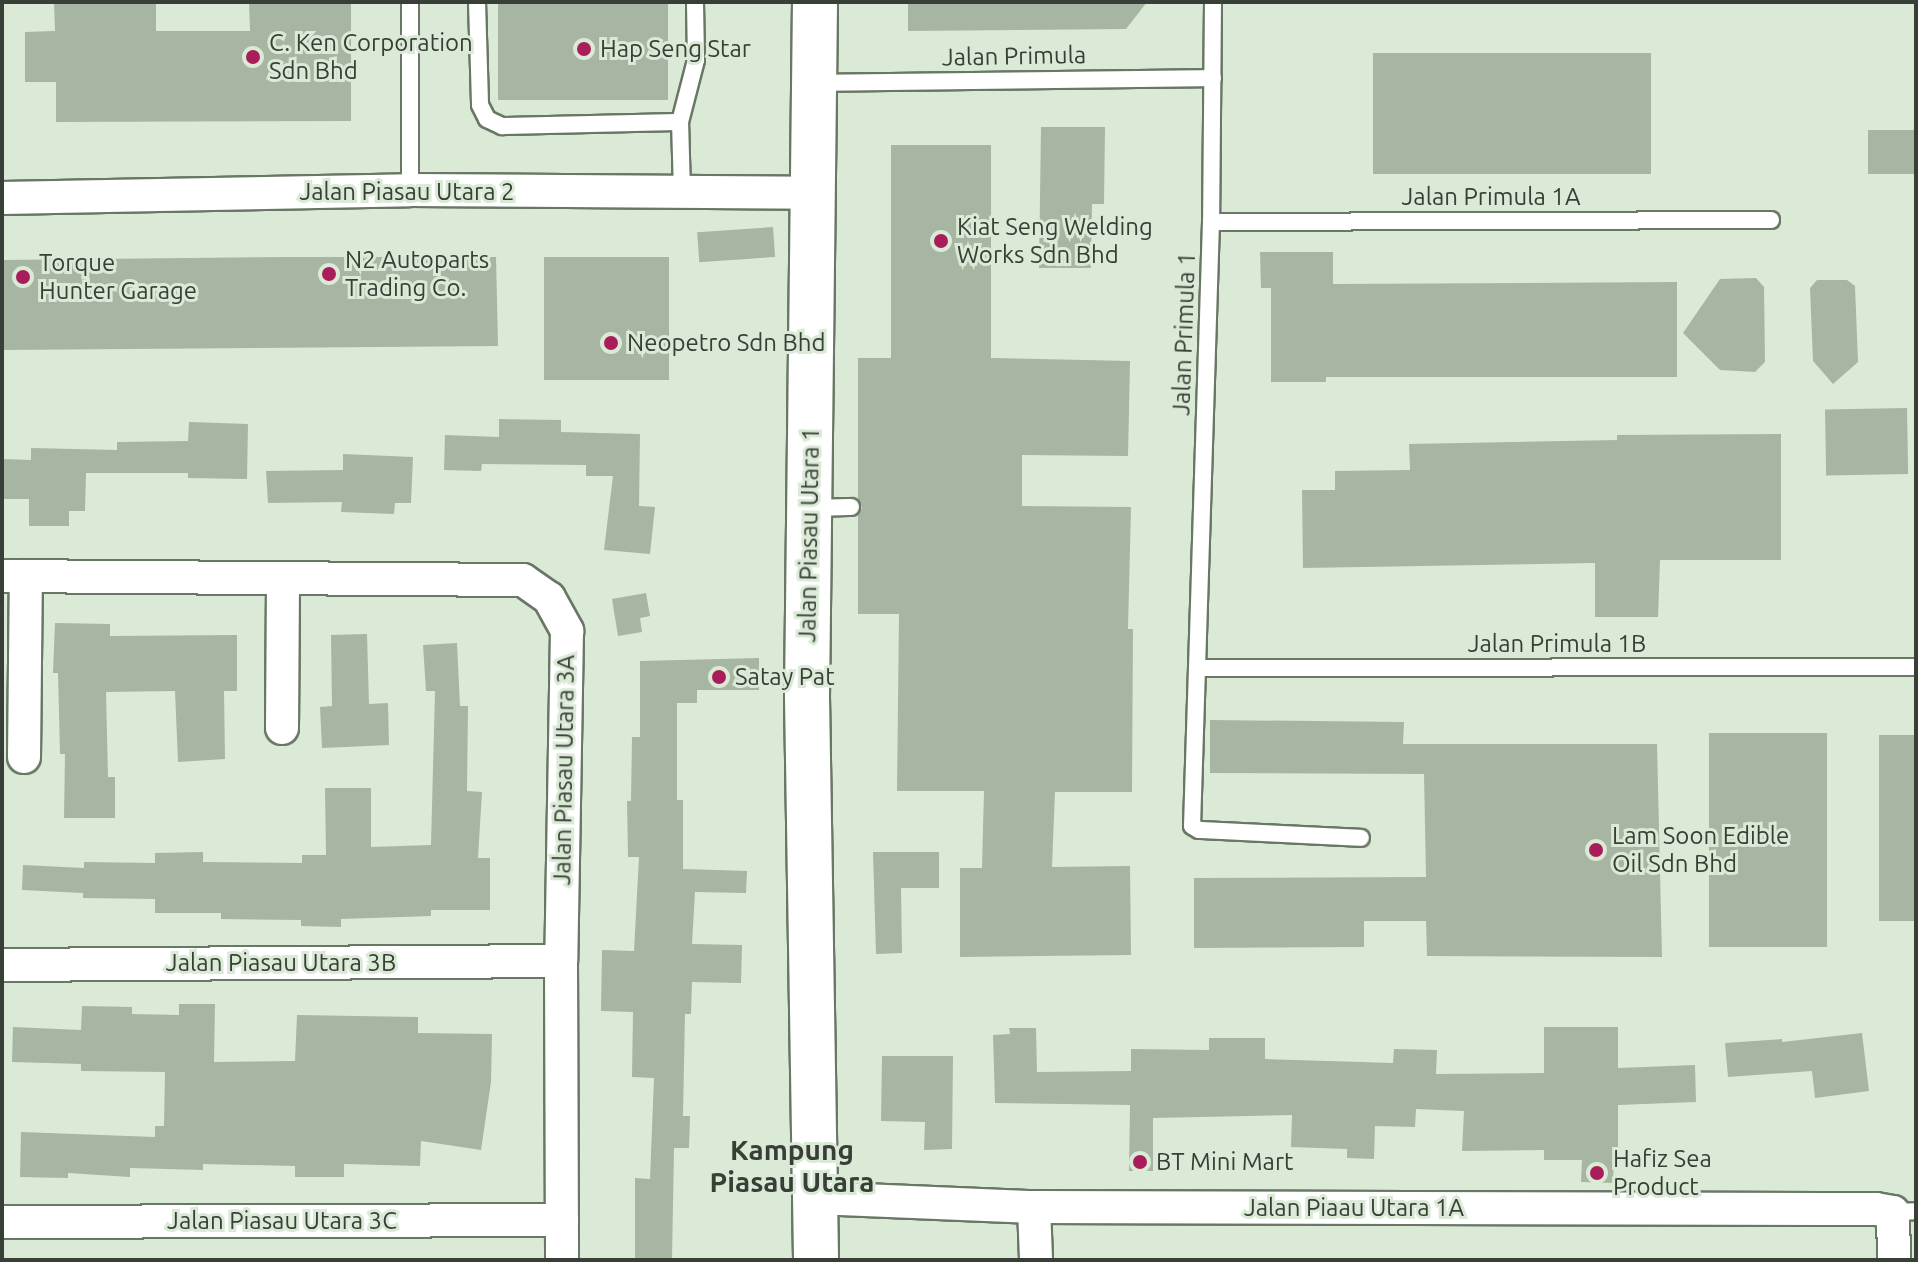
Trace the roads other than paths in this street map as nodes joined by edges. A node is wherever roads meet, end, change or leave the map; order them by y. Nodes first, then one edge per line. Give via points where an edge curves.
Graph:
1 (410, 2) edge
2 (477, 2) edge
3 (695, 2) edge
4 (815, 2) edge
5 (1213, 2) edge
6 (1213, 78) junction
7 (815, 83) junction
8 (680, 122) junction
9 (410, 190) junction
10 (682, 192) junction
11 (811, 193) junction
12 (2, 198) edge
13 (1771, 220) dead end
14 (1211, 222) junction
15 (851, 507) dead end
16 (809, 508) junction
17 (14, 576) edge
18 (283, 578) junction
19 (1916, 667) edge
20 (1197, 668) junction
21 (282, 728) dead end
22 (24, 757) dead end
23 (1361, 838) dead end
24 (561, 961) junction
25 (2, 965) edge
26 (816, 1198) junction
27 (1034, 1207) junction
28 (1904, 1211) edge
29 (562, 1220) junction
30 (2, 1222) edge
31 (562, 1260) edge
32 (816, 1260) edge
33 (1036, 1260) edge
34 (1894, 1260) edge

1 - 9 lane
2 - 8 lane via 480,105 487,119 502,126
3 - 8 lane via 696,60
4 - 7 street, Jalan Piasau Utara 1
5 - 6 lane, Jalan Primula 1
6 - 7 lane, Jalan Primula
6 - 14 lane, Jalan Primula 1
7 - 11 street, Jalan Piasau Utara 1
8 - 10 lane
9 - 10 street, Jalan Piasau Utara 2
9 - 12 street, Jalan Piasau Utara 2
10 - 11 street, Jalan Piasau Utara 2
11 - 16 street, Jalan Piasau Utara 1
13 - 14 lane, Jalan Primula 1A
14 - 20 lane, Jalan Primula 1
15 - 16 lane
16 - 26 street, Jalan Piasau Utara 1
17 - 18 street, Jalan Piasau Utara 3A
17 - 22 street
18 - 21 street
18 - 24 street, Jalan Piasau Utara 3A via 523,580 549,598 567,631
19 - 20 lane, Jalan Primula 1B
20 - 23 lane, Jalan Primula 1 via 1192,826
24 - 25 street, Jalan Piasau Utara 3B
24 - 29 street, Jalan Piasau Utara 3A
26 - 27 street, Jalan Piaau Utara 1A
26 - 32 street, Jalan Piasau Utara 1
27 - 28 street, Jalan Piaau Utara 1A
27 - 33 street
28 - 34 street
29 - 30 street, Jalan Piasau Utara 3C
29 - 31 street, Jalan Piasau Utara 3A

